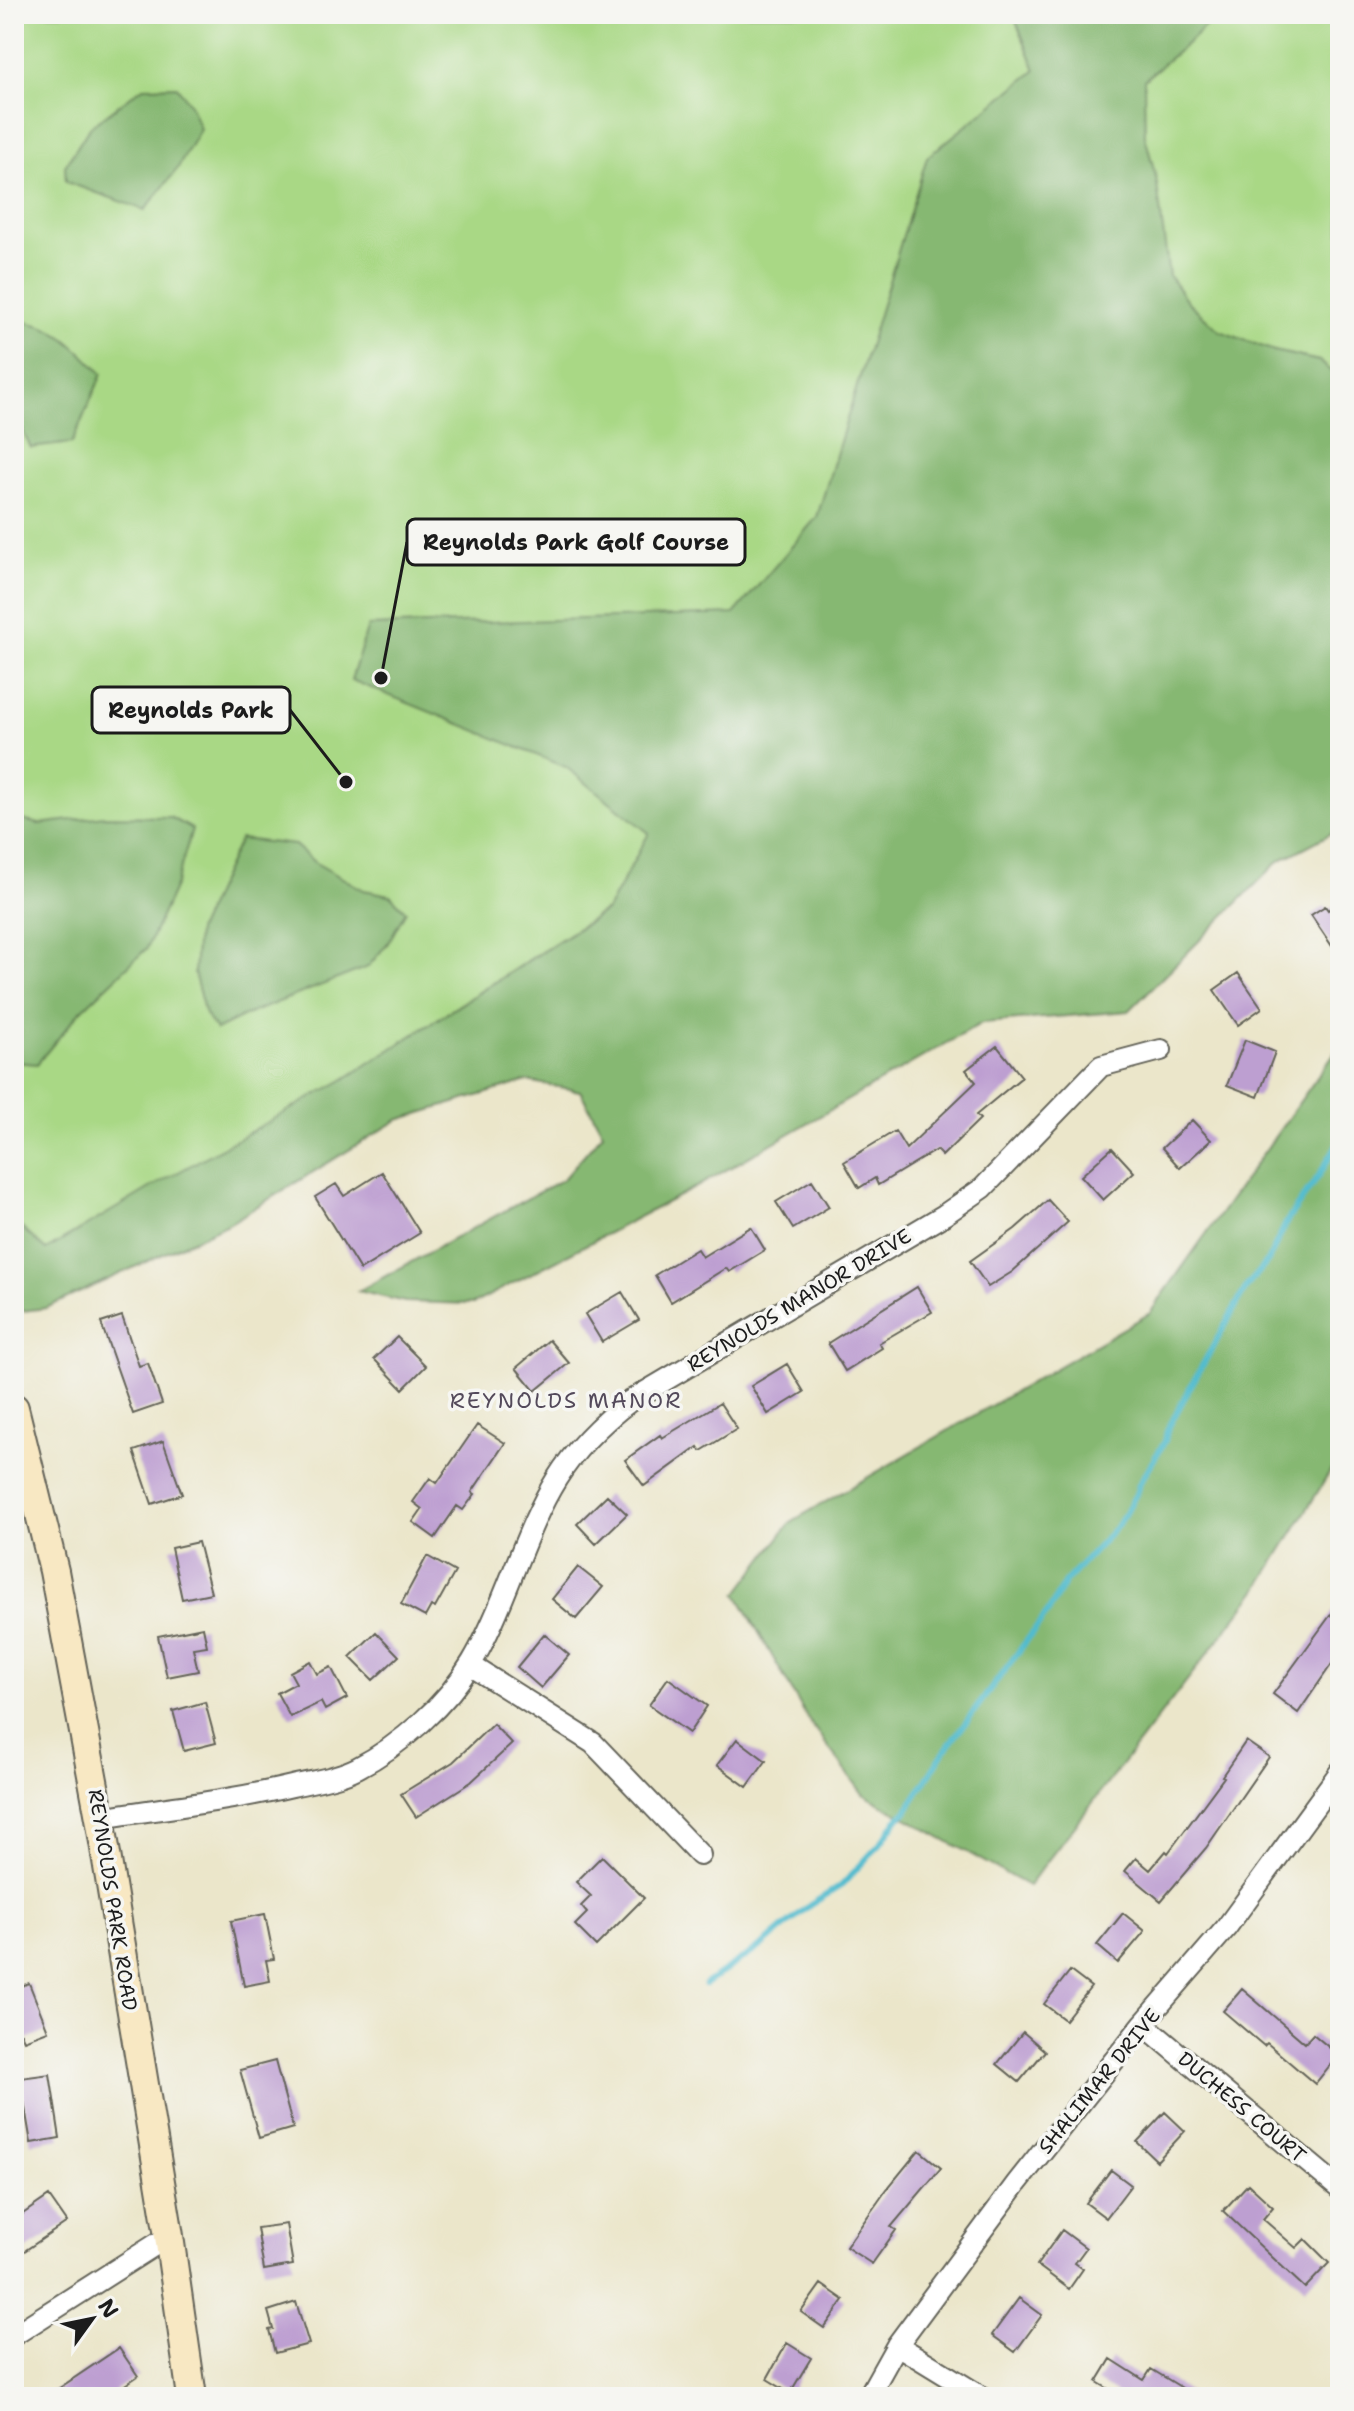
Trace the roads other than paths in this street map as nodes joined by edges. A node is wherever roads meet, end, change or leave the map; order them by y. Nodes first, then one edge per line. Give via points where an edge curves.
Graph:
1 (1161, 1050) dead end
2 (14, 1408) edge
3 (470, 1665) junction
4 (1340, 1772) edge
5 (100, 1818) junction
6 (700, 1855) dead end
7 (1143, 2024) junction
8 (1340, 2189) edge
9 (169, 2236) junction
10 (14, 2335) edge
11 (897, 2345) junction
12 (192, 2397) edge
13 (868, 2397) edge
14 (982, 2397) edge

1 - 3 street, REYNOLDS MANOR DRIVE via 1101,1066 983,1188 600,1424 545,1498
2 - 5 main road, REYNOLDS PARK ROAD via 54,1571
3 - 5 street, REYNOLDS MANOR DRIVE via 410,1731 354,1769 272,1791
3 - 6 street via 593,1743
4 - 7 street, SHALIMAR DRIVE via 1226,1928
5 - 9 main road, REYNOLDS PARK ROAD
7 - 8 street, DUCHESS COURT
7 - 11 street, SHALIMAR DRIVE
9 - 10 street
9 - 12 main road, REYNOLDS PARK ROAD
11 - 13 street, SHALIMAR DRIVE
11 - 14 street

